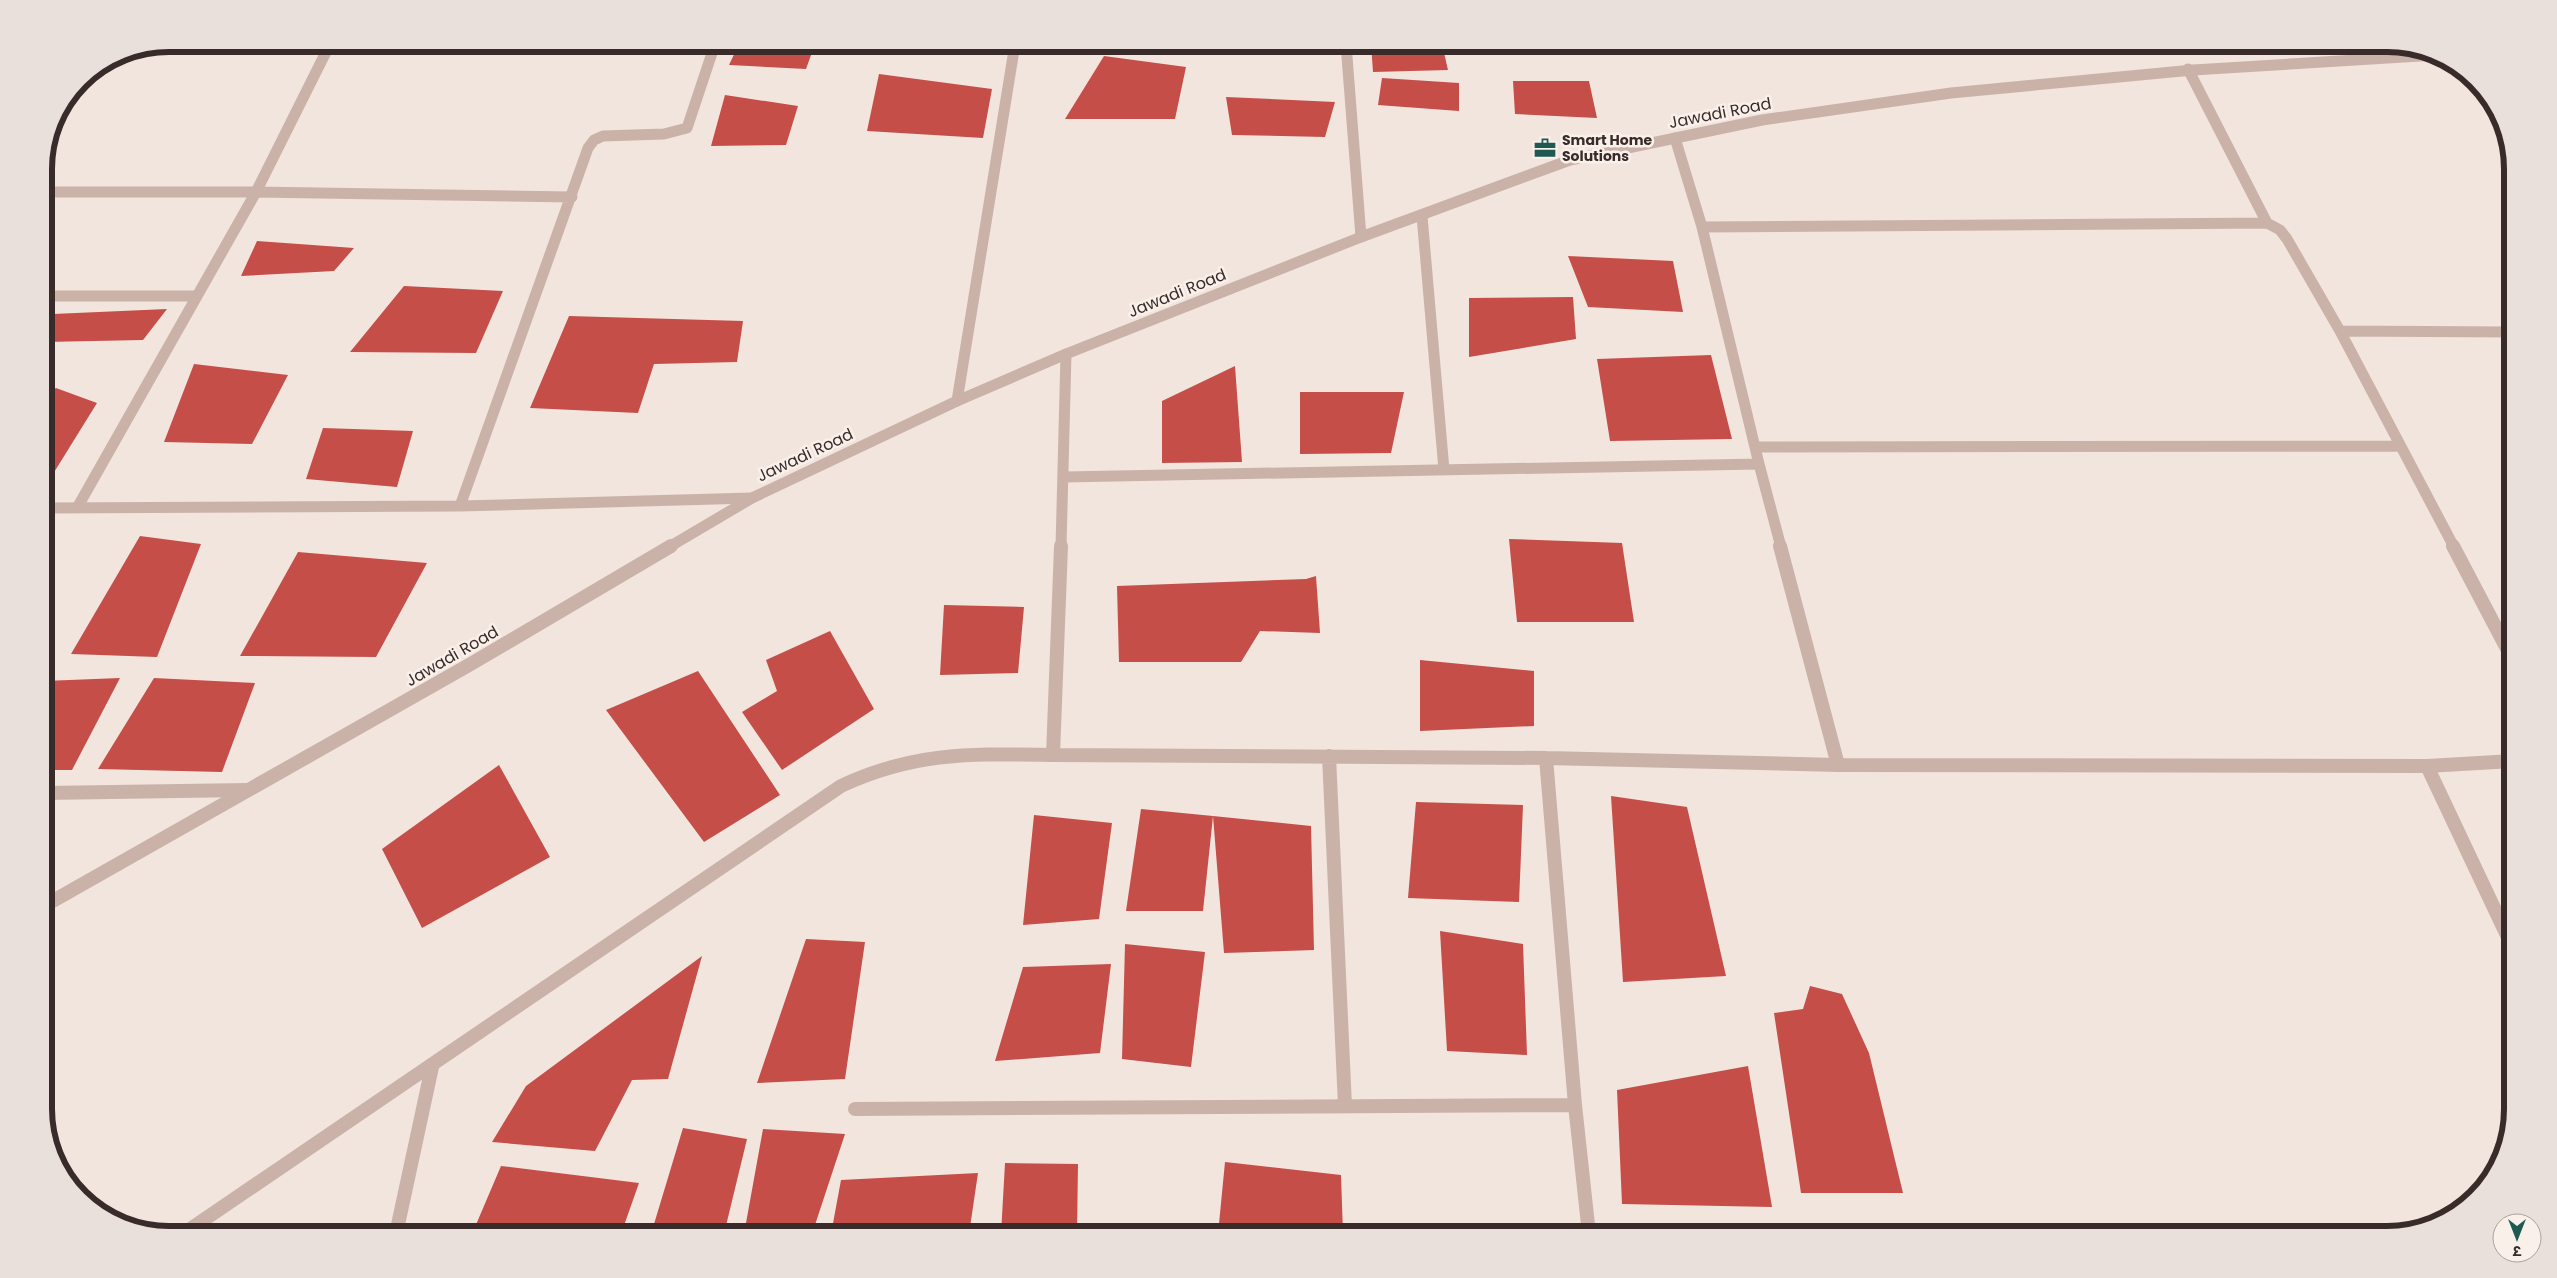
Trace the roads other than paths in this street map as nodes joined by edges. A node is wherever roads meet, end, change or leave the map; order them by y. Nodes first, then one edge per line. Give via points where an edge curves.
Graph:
1 (1347, 52) edge
2 (326, 53) edge
3 (712, 53) edge
4 (1014, 53) edge
5 (2415, 56) edge
6 (2188, 69) junction
7 (1675, 138) junction
8 (53, 192) edge
9 (256, 192) junction
10 (572, 197) junction
11 (1422, 216) junction
12 (2267, 223) junction
13 (1702, 227) junction
14 (1361, 237) junction
15 (53, 296) edge
16 (197, 296) junction
17 (2340, 331) junction
18 (2504, 332) edge
19 (1066, 354) junction
20 (957, 401) junction
21 (2399, 446) junction
22 (1755, 447) junction
23 (1759, 464) junction
24 (1444, 470) junction
25 (1064, 477) junction
26 (752, 498) junction
27 (460, 506) junction
28 (53, 508) edge
29 (77, 508) junction
30 (2504, 643) edge
31 (1053, 755) junction
32 (1329, 756) junction
33 (1546, 758) junction
34 (2504, 762) edge
35 (1838, 765) junction
36 (2427, 766) junction
37 (248, 790) junction
38 (53, 793) edge
39 (53, 901) edge
40 (2504, 929) edge
41 (432, 1067) junction
42 (1574, 1105) junction
43 (1345, 1106) junction
44 (855, 1109) dead end
45 (195, 1226) edge
46 (398, 1226) edge
47 (1588, 1226) edge

1 - 14 street
2 - 9 street
3 - 10 street via 687,128 675,134 606,135 594,139
4 - 20 street
5 - 6 street, Jawadi Road
6 - 7 street, Jawadi Road via 1989,88 1787,116
6 - 12 street
7 - 11 street, Jawadi Road via 1570,160
7 - 13 street
8 - 9 street
9 - 10 street
9 - 16 street
10 - 27 street
11 - 14 street, Jawadi Road
11 - 24 street
12 - 13 street
12 - 17 street via 2280,230 2287,239
13 - 22 street
14 - 19 street, Jawadi Road
15 - 16 street
16 - 29 street
17 - 18 street
17 - 21 street
19 - 20 street, Jawadi Road
19 - 25 street
20 - 26 street, Jawadi Road
21 - 22 street
21 - 30 street
22 - 23 street
23 - 24 street
23 - 35 street
24 - 25 street
25 - 31 street
26 - 27 street
26 - 37 street, Jawadi Road via 478,660
27 - 29 street
28 - 29 street
31 - 32 street
31 - 41 street via 959,755 914,760 871,772 841,786
32 - 33 street
32 - 43 street
33 - 35 street
33 - 42 street
34 - 36 street
35 - 36 street
36 - 40 street
37 - 38 street
37 - 39 street, Jawadi Road
41 - 45 street
41 - 46 street
42 - 43 street
42 - 47 street
43 - 44 street

